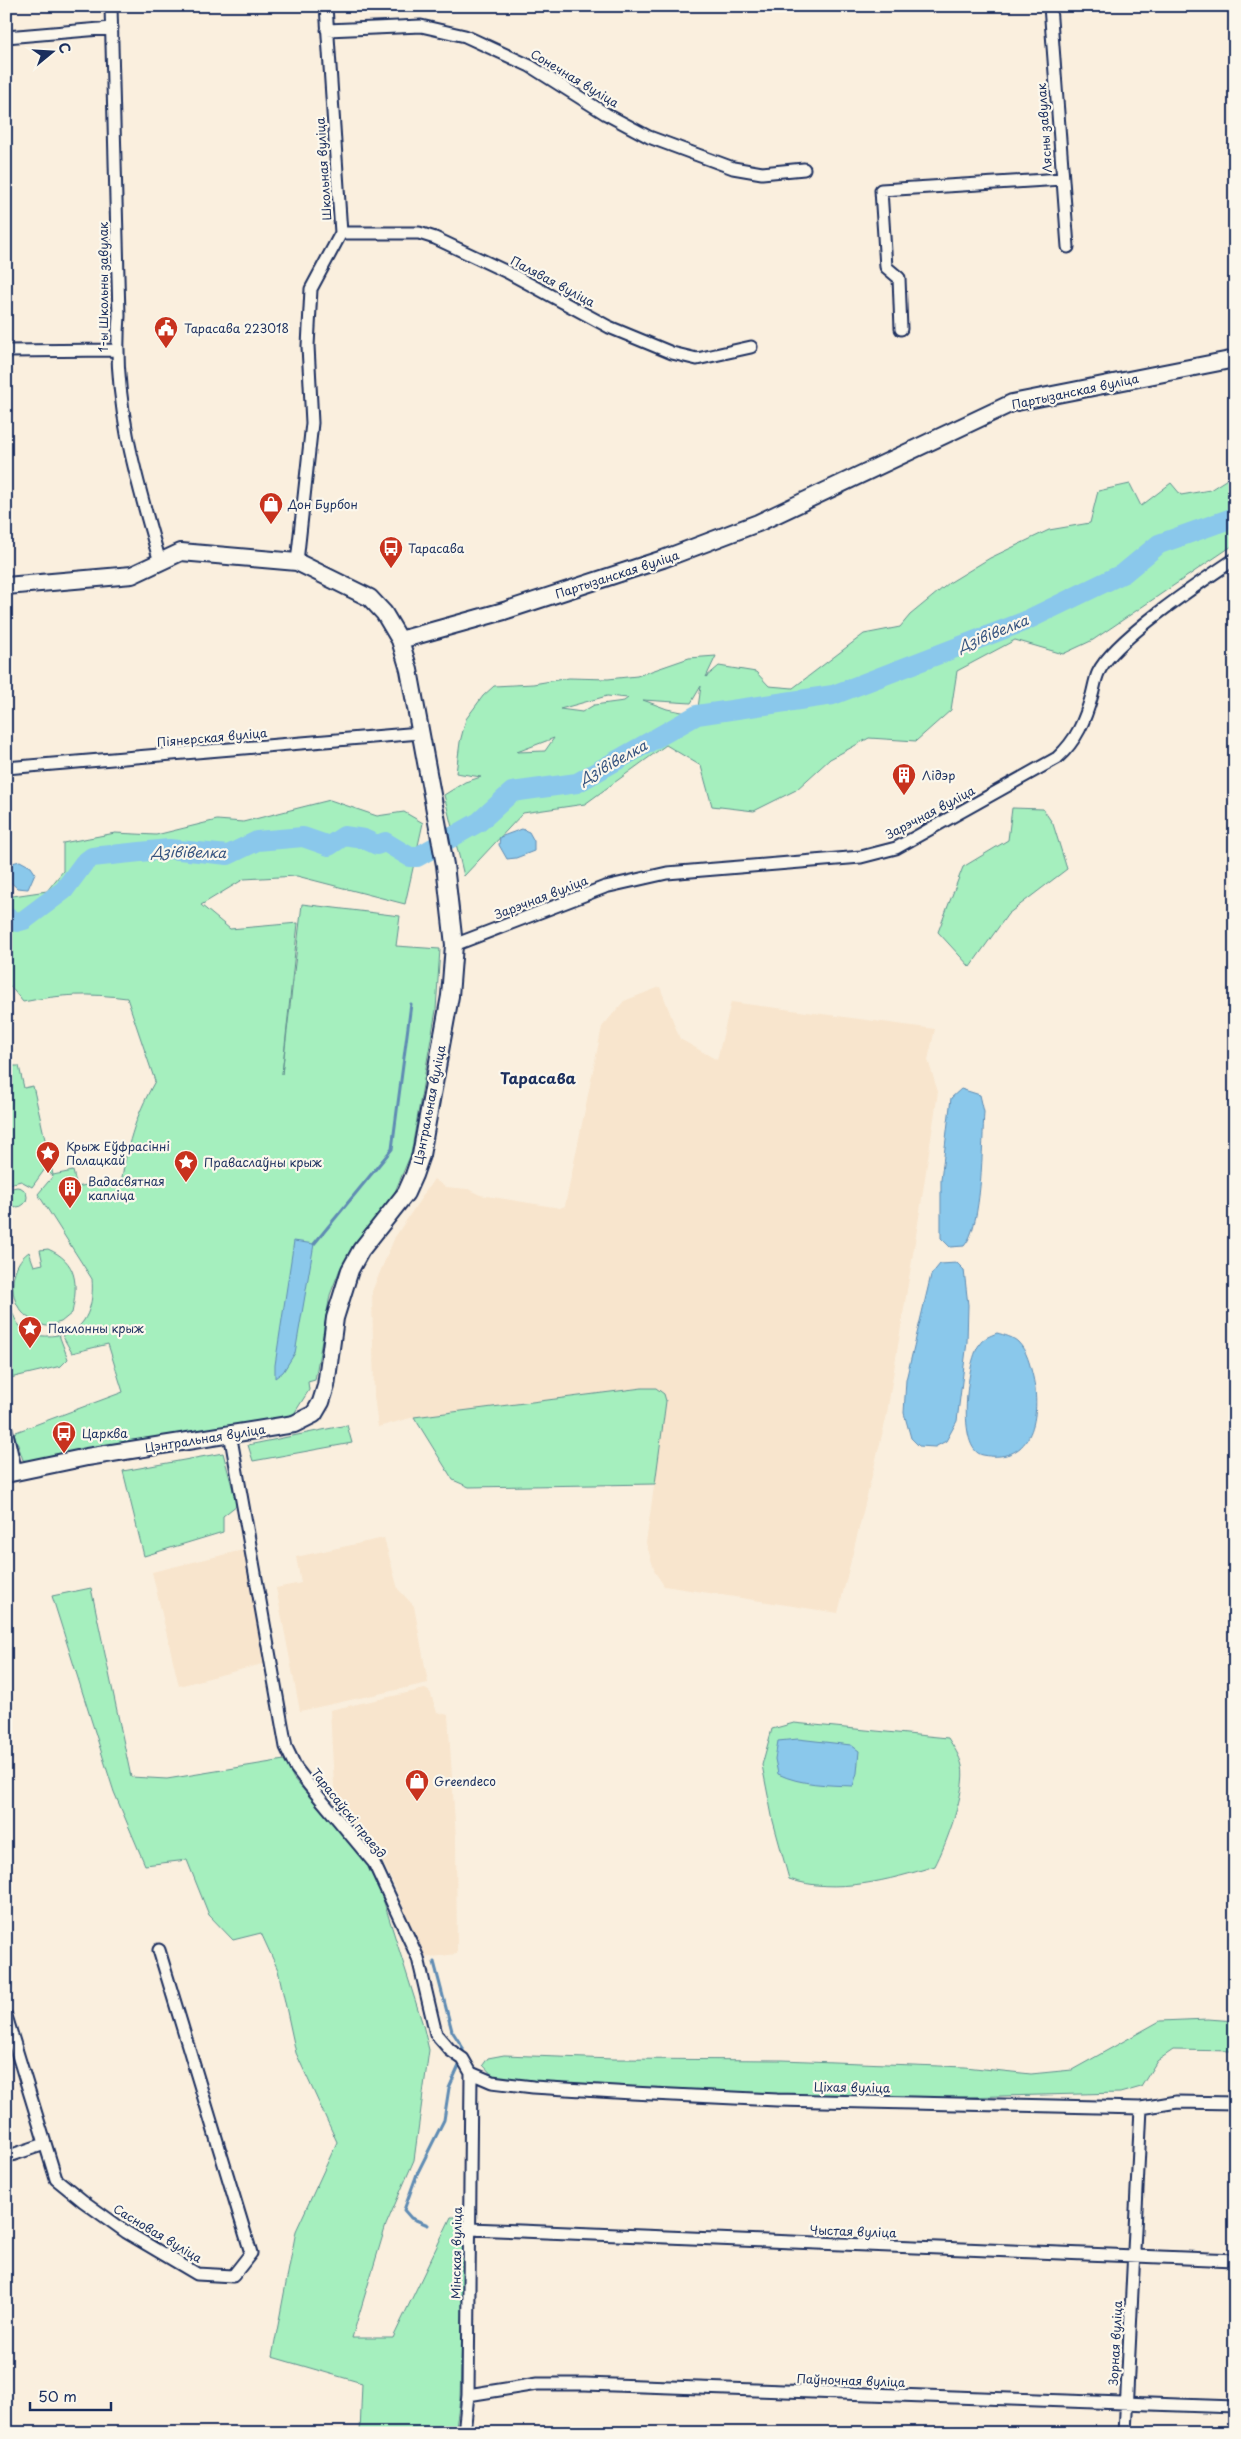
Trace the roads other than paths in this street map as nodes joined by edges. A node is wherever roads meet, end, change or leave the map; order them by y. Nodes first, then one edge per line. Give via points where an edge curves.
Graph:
1 (111, 6) edge
2 (326, 6) edge
3 (1050, 6) edge
4 (112, 28) junction
5 (327, 30) junction
6 (6, 37) edge
7 (804, 169) dead end
8 (1062, 179) junction
9 (341, 233) junction
10 (1068, 247) dead end
11 (901, 329) dead end
12 (751, 347) dead end
13 (116, 350) junction
14 (6, 351) edge
15 (1235, 359) edge
16 (1235, 559) edge
17 (160, 562) junction
18 (297, 562) junction
19 (6, 586) edge
20 (400, 640) junction
21 (420, 733) junction
22 (6, 768) edge
23 (454, 945) junction
24 (6, 1429) edge
25 (230, 1433) junction
26 (11, 1473) edge
27 (159, 1950) dead end
28 (6, 2016) edge
29 (471, 2073) junction
30 (1235, 2103) edge
31 (1141, 2108) junction
32 (45, 2144) junction
33 (6, 2157) edge
34 (470, 2230) junction
35 (1134, 2256) junction
36 (1235, 2260) edge
37 (468, 2395) junction
38 (1126, 2403) junction
39 (1235, 2407) edge
40 (464, 2433) edge
41 (1125, 2433) edge

1 - 4 street, 1-ы Школьны завулак
2 - 5 street, Школьная вуліца
3 - 8 street, Лясны завулак
4 - 6 street
4 - 13 street, 1-ы Школьны завулак via 119,316
5 - 7 street, Сонечная вуліца via 421,26 465,36 530,66 649,137 733,168 762,173
5 - 9 street, Школьная вуліца
8 - 10 street, Лясны завулак
8 - 11 street via 881,190 886,267 899,278
9 - 12 street, Палявая вуліца via 419,233 435,238 609,326 672,353 697,358
9 - 18 street, Школьная вуліца via 311,290 308,346 312,423
13 - 14 street
13 - 17 street, 1-ы Школьны завулак via 125,430
15 - 20 street, Партызанская вуліца via 1012,403 758,524 663,560 504,611
16 - 23 street, Зарэчная вуліца via 1187,592 1112,654 1098,673 1081,728 1070,746 1057,758 896,848 861,857 667,873 628,880
17 - 18 street via 181,552
17 - 19 street via 132,575
18 - 20 street via 370,598 384,613
20 - 21 street, Цэнтральная вуліца
21 - 22 street, Піянерская вуліца
21 - 23 street, Цэнтральная вуліца via 445,865
23 - 25 street, Цэнтральная вуліца via 450,996 421,1155 406,1193 361,1250 341,1293 321,1402 314,1414 294,1424
24 - 26 street
25 - 26 street, Цэнтральная вуліца
25 - 29 street, Тарасаўскі праезд via 286,1747 296,1768 374,1863 418,1958 436,2034 463,2059
27 - 32 street, Сасновая вуліца via 251,2254 233,2276 197,2274 126,2232 56,2179
28 - 32 street, Сасновая вуліца
29 - 31 street, Ціхая вуліца via 492,2082 632,2093 777,2100
29 - 34 street, Мінская вуліца
30 - 31 street, Ціхая вуліца via 1177,2102
31 - 35 street, Зорная вуліца
32 - 33 street
34 - 35 street, Чыстая вуліца
34 - 37 street, Мінская вуліца
35 - 36 street, Чыстая вуліца
35 - 38 street, Зорная вуліца
37 - 38 street, Паўночная вуліца via 537,2384 586,2384
37 - 40 street, Мінская вуліца
38 - 39 street, Паўночная вуліца
38 - 41 street, Зорная вуліца

